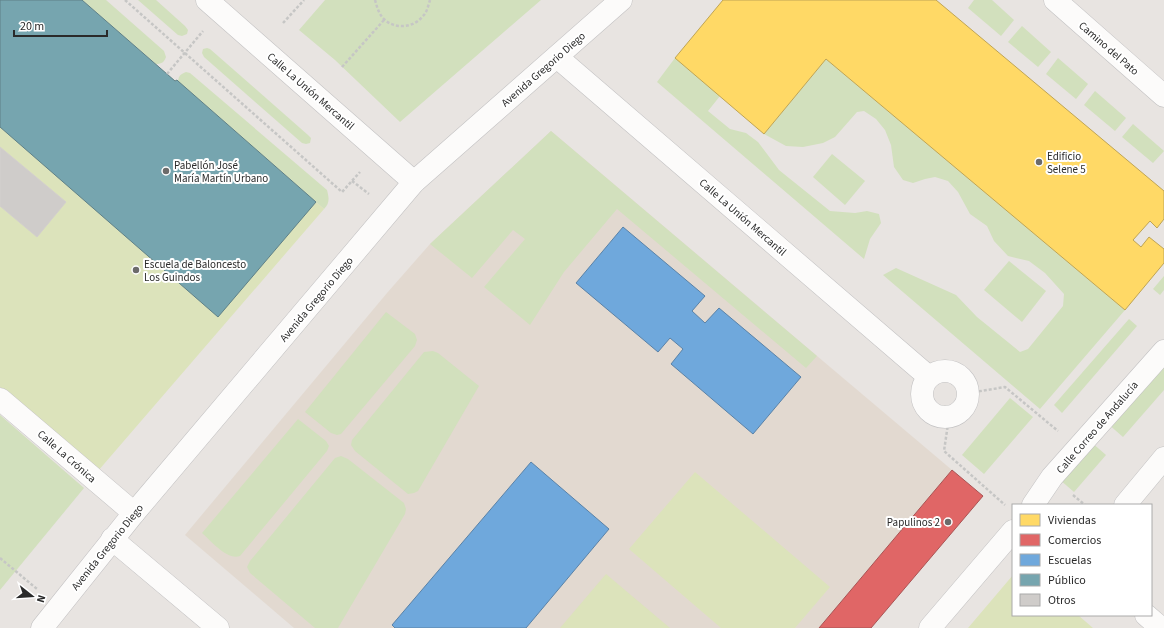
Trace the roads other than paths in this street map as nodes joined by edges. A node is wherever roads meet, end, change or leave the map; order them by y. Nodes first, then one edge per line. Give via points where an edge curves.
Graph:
1 (621, 0) edge
2 (1055, 0) edge
3 (214, 6) edge
4 (557, 57) junction
5 (1164, 96) edge
6 (414, 182) junction
7 (1164, 351) edge
8 (928, 377) junction
9 (0, 399) edge
10 (1164, 458) edge
11 (1034, 504) edge
12 (1125, 504) edge
13 (134, 513) junction
14 (1012, 532) edge
15 (112, 539) junction
16 (1147, 616) edge
17 (42, 628) edge
18 (218, 628) edge
19 (930, 628) edge
20 (1161, 628) edge

1 - 4 street, Avenida Gregorio Diego
2 - 5 street, Camino del Pato
3 - 6 street, Calle La Unión Mercantil
4 - 6 street, Avenida Gregorio Diego
4 - 8 street, Calle La Unión Mercantil
6 - 13 street, Avenida Gregorio Diego
7 - 11 street, Calle Correo de Andalucía via 1052,477
8 - 8 street via 923,385 922,395 930,412 949,417 957,414 967,401 968,393 961,377 945,370
9 - 13 street, Calle La Crónica
10 - 12 street
13 - 15 street, Avenida Gregorio Diego
14 - 19 street
15 - 17 street, Avenida Gregorio Diego
15 - 18 street
16 - 20 street

